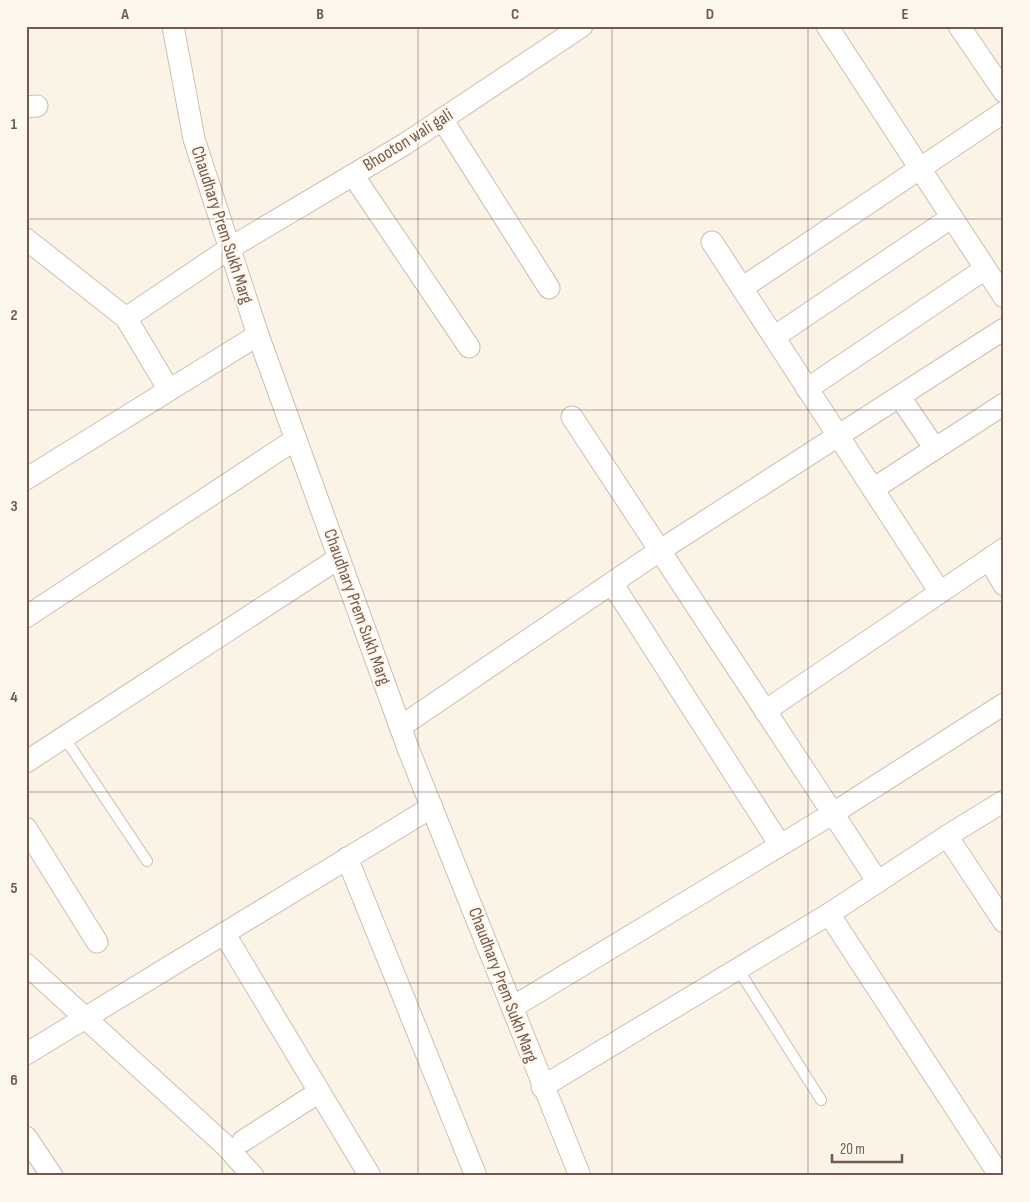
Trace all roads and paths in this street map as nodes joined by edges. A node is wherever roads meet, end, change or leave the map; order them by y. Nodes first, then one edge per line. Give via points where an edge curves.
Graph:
1 (173, 26) edge
2 (582, 26) edge
3 (826, 26) edge
4 (959, 26) edge
5 (1004, 92) edge
6 (1004, 112) edge
7 (442, 120) junction
8 (919, 168) junction
9 (353, 175) junction
10 (952, 217) junction
11 (26, 239) edge
12 (712, 242) dead end
13 (230, 248) junction
14 (985, 268) junction
15 (549, 288) dead end
16 (742, 288) junction
17 (1004, 297) edge
18 (126, 318) junction
19 (1004, 329) edge
20 (258, 335) junction
21 (774, 338) junction
22 (469, 347) dead end
23 (808, 389) junction
24 (169, 390) junction
25 (900, 397) junction
26 (1004, 404) edge
27 (572, 417) dead end
28 (838, 436) junction
29 (296, 439) junction
30 (935, 449) junction
31 (26, 479) edge
32 (873, 489) junction
33 (659, 551) junction
34 (996, 554) edge
35 (339, 558) junction
36 (612, 583) junction
37 (1004, 585) edge
38 (940, 592) junction
39 (26, 617) edge
40 (1004, 704) edge
41 (765, 711) junction
42 (400, 727) junction
43 (64, 737) junction
44 (26, 762) edge
45 (1004, 801) edge
46 (432, 807) junction
47 (832, 814) junction
48 (26, 828) edge
49 (946, 836) junction
50 (780, 845) junction
51 (347, 858) junction
52 (147, 861) dead end
53 (878, 882) junction
54 (829, 914) junction
55 (1004, 922) edge
56 (224, 933) junction
57 (97, 942) dead end
58 (26, 964) edge
59 (738, 969) junction
60 (513, 1007) junction
61 (86, 1017) junction
62 (26, 1054) edge
63 (542, 1087) junction
64 (319, 1092) junction
65 (821, 1100) dead end
66 (26, 1137) edge
67 (243, 1141) dead end
68 (996, 1170) edge
69 (52, 1176) edge
70 (253, 1176) edge
71 (370, 1176) edge
72 (476, 1176) edge
73 (580, 1176) edge

1 - 13 street, Chaudhary Prem Sukh Marg via 194,139
2 - 7 street, Bhooton wali gali
3 - 8 street
4 - 5 street
6 - 8 street
7 - 9 street, Bhooton wali gali
7 - 15 street
8 - 10 street
8 - 16 street
9 - 13 street, Bhooton wali gali
9 - 22 street
10 - 14 street
10 - 21 street
11 - 18 street
12 - 16 street
13 - 18 street, Bhooton wali gali
13 - 20 street, Chaudhary Prem Sukh Marg
14 - 17 street
14 - 23 street
16 - 21 street
18 - 24 street
19 - 25 street
20 - 24 street
20 - 29 street, Chaudhary Prem Sukh Marg
21 - 23 street
23 - 28 street
24 - 31 street
25 - 28 street
25 - 30 street
26 - 30 street
27 - 33 street
28 - 32 street
28 - 33 street
29 - 35 street, Chaudhary Prem Sukh Marg
29 - 39 street
30 - 32 street
32 - 38 street
33 - 36 street
33 - 41 street
34 - 37 street
34 - 38 street
35 - 42 street, Chaudhary Prem Sukh Marg
35 - 43 street
36 - 42 street
36 - 50 street
38 - 41 street
40 - 47 street
41 - 47 street
42 - 46 street, Chaudhary Prem Sukh Marg
43 - 44 street
43 - 52 lane
45 - 49 street
46 - 51 street
46 - 60 street, Chaudhary Prem Sukh Marg
47 - 50 street
47 - 53 street
48 - 57 street
49 - 53 street
49 - 55 street
50 - 60 street
51 - 56 street
51 - 72 street
53 - 54 street
54 - 59 street
54 - 68 street
56 - 61 street
56 - 64 street
58 - 61 street
59 - 63 street
59 - 65 lane
60 - 63 street, Chaudhary Prem Sukh Marg
61 - 62 street
61 - 70 street via 226,1146
63 - 73 street, Chaudhary Prem Sukh Marg
64 - 67 street
64 - 71 street
66 - 69 street

